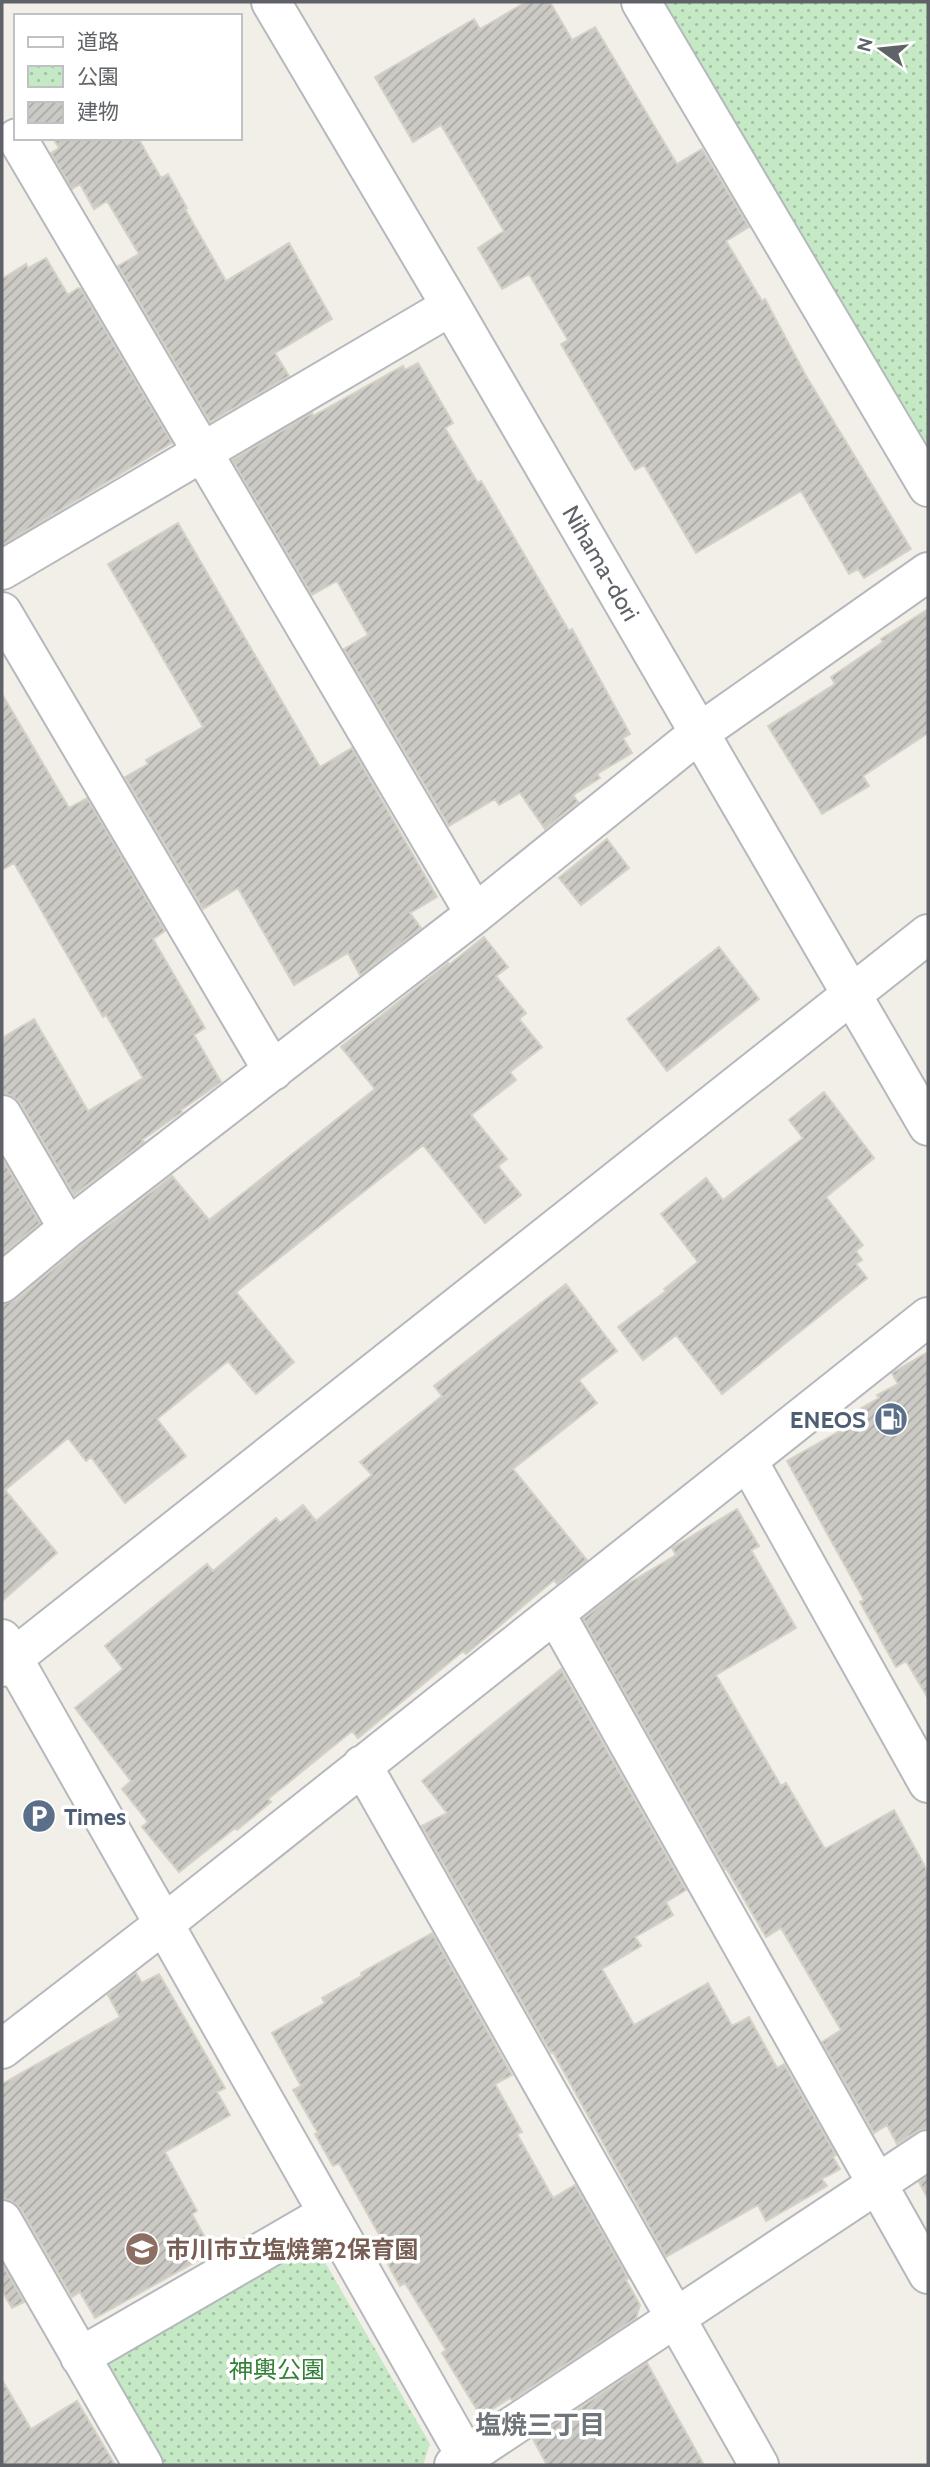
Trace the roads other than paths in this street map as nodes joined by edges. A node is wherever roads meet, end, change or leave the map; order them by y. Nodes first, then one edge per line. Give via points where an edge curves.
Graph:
1 (271, 2) edge
2 (641, 2) edge
3 (2, 113) edge
4 (14, 134) edge
5 (18, 140) edge
6 (451, 306) junction
7 (201, 452) junction
8 (928, 487) edge
9 (2, 570) edge
10 (928, 572) edge
11 (2, 612) edge
12 (699, 733) junction
13 (475, 914) junction
14 (928, 934) edge
15 (852, 993) junction
16 (273, 1071) junction
17 (2, 1115) edge
18 (928, 1126) edge
19 (68, 1228) junction
20 (2, 1283) edge
21 (928, 1317) edge
22 (748, 1461) junction
23 (555, 1613) junction
24 (5, 1655) edge
25 (362, 1765) junction
26 (928, 1783) edge
27 (165, 1923) junction
28 (2, 2049) edge
29 (928, 2150) edge
30 (877, 2184) junction
31 (327, 2214) junction
32 (2, 2220) edge
33 (928, 2274) edge
34 (675, 2318) junction
35 (80, 2357) junction
36 (464, 2462) edge
37 (143, 2465) edge
38 (759, 2465) edge

1 - 6 street, Nihama-dori
2 - 8 street
3 - 4 street
5 - 7 street
6 - 7 street
6 - 12 street, Nihama-dori
7 - 9 street
7 - 13 street
10 - 12 street
11 - 16 street
12 - 13 street
12 - 15 street, Nihama-dori
13 - 16 street
14 - 15 street
15 - 18 street, Nihama-dori
15 - 24 street
16 - 19 street
17 - 19 street
19 - 20 street
21 - 22 street
22 - 23 street
22 - 26 street
23 - 25 street
23 - 30 street
24 - 27 street
25 - 27 street
25 - 34 street
27 - 28 street
27 - 31 street
29 - 30 street
30 - 33 street
30 - 34 street
31 - 35 street
31 - 36 street
32 - 35 street
34 - 36 street
34 - 38 street
35 - 37 street

